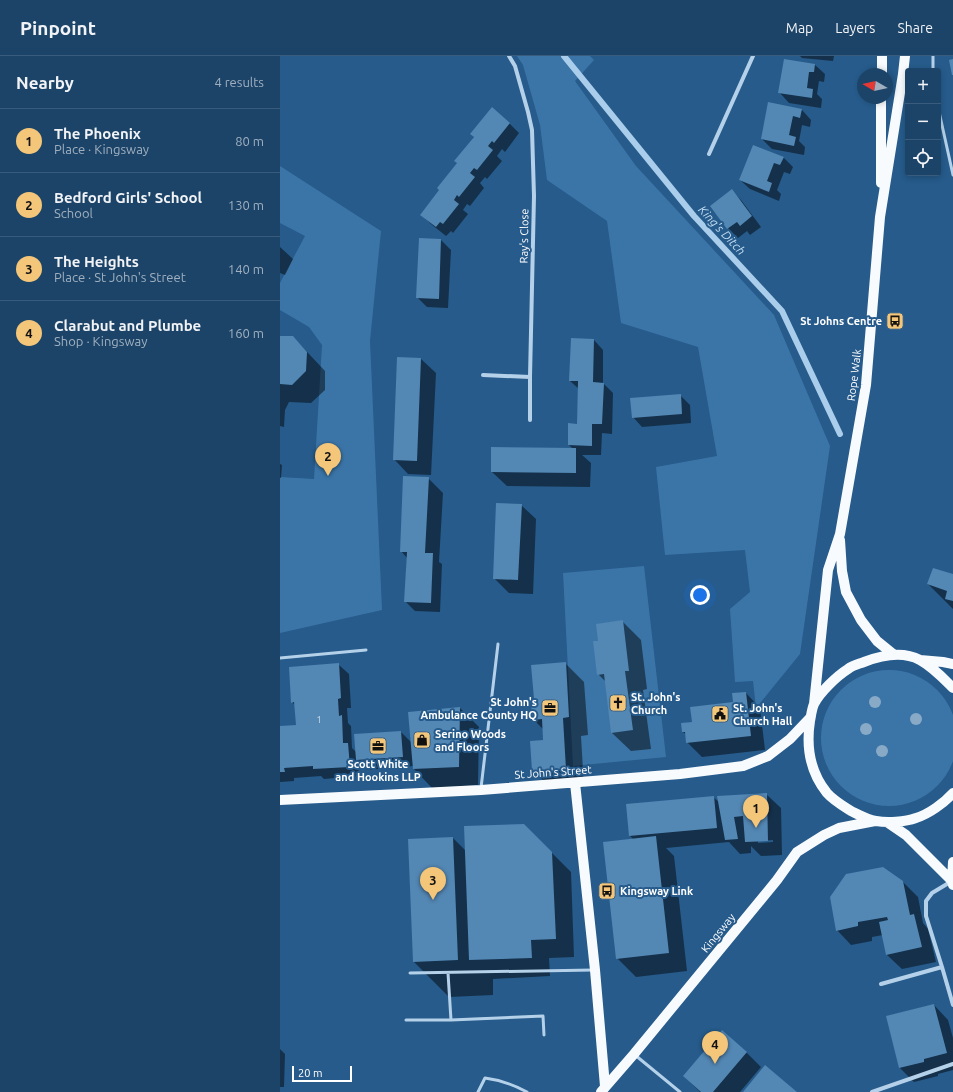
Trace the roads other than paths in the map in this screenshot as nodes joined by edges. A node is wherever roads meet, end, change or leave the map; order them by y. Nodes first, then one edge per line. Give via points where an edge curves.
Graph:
1 (509, 56) edge
2 (753, 56) edge
3 (882, 56) edge
4 (904, 56) edge
5 (933, 56) edge
6 (882, 68) edge
7 (933, 68) edge
8 (881, 104) edge
9 (941, 121) edge
10 (709, 154) dead end
11 (953, 175) edge
12 (880, 217) junction
13 (483, 375) dead end
14 (530, 377) junction
15 (530, 420) dead end
16 (840, 534) junction
17 (498, 644) dead end
18 (366, 650) dead end
19 (893, 654) junction
20 (280, 658) edge
21 (920, 660) junction
22 (953, 664) edge
23 (953, 688) edge
24 (814, 704) junction
25 (810, 718) junction
26 (575, 783) junction
27 (481, 790) junction
28 (953, 793) edge
29 (280, 800) edge
30 (875, 821) junction
31 (887, 822) junction
32 (953, 862) edge
33 (952, 884) edge
34 (942, 967) junction
35 (595, 970) junction
36 (448, 973) junction
37 (410, 974) dead end
38 (882, 984) dead end
39 (953, 1005) edge
40 (406, 1020) dead end
41 (451, 1020) junction
42 (544, 1035) dead end
43 (634, 1054) junction
44 (953, 1064) edge
45 (603, 1089) edge
46 (478, 1092) edge
47 (527, 1092) edge
48 (680, 1092) edge
49 (872, 1092) edge

1 - 14 street, Ray's Close via 515,66 532,130 534,196
2 - 10 street
3 - 6 main road
4 - 12 main road, Rope Walk
5 - 7 lane
8 - 12 main road, Rope Walk
9 - 11 lane
12 - 16 main road, Rope Walk via 866,385
13 - 14 street
14 - 15 street, Ray's Close
16 - 19 main road, Rope Walk via 846,592 861,620 877,640
16 - 24 main road, Rope Walk via 828,570
17 - 27 lane
18 - 20 lane
19 - 21 main road
19 - 24 main road via 849,668 831,683
21 - 22 main road
21 - 23 main road
24 - 25 main road
25 - 26 main road, St John's Street via 790,739 768,756 743,766
25 - 30 main road via 808,748 817,778 828,794 843,806
26 - 27 main road, St John's Street
26 - 35 main road
27 - 29 main road, St John's Street
28 - 31 main road via 939,806 916,818
30 - 31 main road
30 - 43 main road, Kingsway via 840,828 797,852 777,880
31 - 33 main road via 906,835
32 - 33 main road
33 - 34 street via 932,892 926,901 926,916
34 - 38 street
34 - 39 street
35 - 36 lane
35 - 45 main road
36 - 37 lane
36 - 41 lane
40 - 41 lane
41 - 42 lane via 543,1016
43 - 45 main road, Kingsway
43 - 48 lane
44 - 49 street
46 - 47 lane via 485,1078 515,1085

